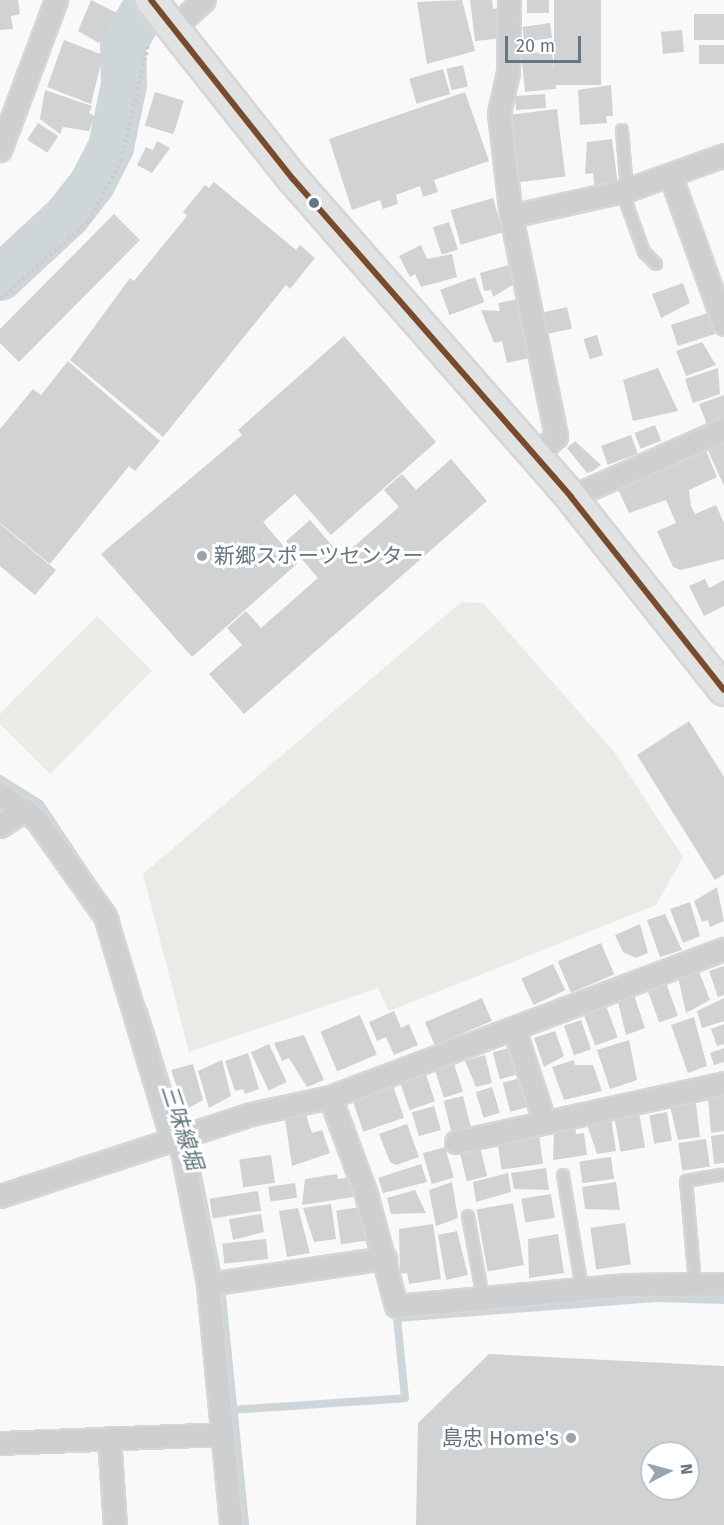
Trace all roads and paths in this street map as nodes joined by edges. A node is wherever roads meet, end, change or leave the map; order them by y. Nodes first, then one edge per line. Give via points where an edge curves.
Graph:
1 (56, 0) edge
2 (204, 0) edge
3 (509, 0) edge
4 (163, 14) edge
5 (622, 130) dead end
6 (0, 150) edge
7 (724, 155) edge
8 (670, 177) junction
9 (625, 191) junction
10 (512, 216) junction
11 (656, 264) dead end
12 (0, 299) edge
13 (724, 324) edge
14 (724, 429) edge
15 (535, 456) junction
16 (572, 497) junction
17 (724, 690) edge
18 (0, 794) edge
19 (25, 810) junction
20 (0, 826) edge
21 (724, 950) edge
22 (514, 1029) junction
23 (724, 1083) edge
24 (330, 1097) junction
25 (544, 1120) junction
26 (184, 1138) junction
27 (456, 1142) dead end
28 (563, 1175) dead end
29 (721, 1175) dead end
30 (0, 1196) edge
31 (468, 1216) dead end
32 (385, 1258) junction
33 (695, 1283) junction
34 (208, 1284) junction
35 (724, 1284) edge
36 (582, 1289) junction
37 (483, 1298) junction
38 (219, 1434) junction
39 (110, 1438) junction
40 (0, 1443) edge
41 (115, 1525) edge
42 (231, 1525) edge

1 - 6 street
2 - 4 street
3 - 10 street via 508,72 499,113
4 - 12 path via 148,44 121,160 88,221
4 - 15 street via 293,179
5 - 9 lane
7 - 8 street
8 - 9 street
8 - 13 street
9 - 10 street
9 - 11 lane via 644,252
10 - 15 street via 556,436
14 - 16 street
15 - 16 street
16 - 17 street
18 - 19 street
19 - 20 street
19 - 26 street via 105,916
21 - 22 street
22 - 24 street
22 - 25 street
23 - 25 street
24 - 26 street
24 - 32 street
25 - 27 street
26 - 30 street
26 - 34 street via 182,1151
28 - 36 lane
29 - 33 lane via 686,1181
31 - 37 lane
32 - 34 street
32 - 37 street via 396,1306
33 - 35 street
33 - 36 street
34 - 38 street
36 - 37 street
38 - 39 street
38 - 42 street
39 - 40 street
39 - 41 street

